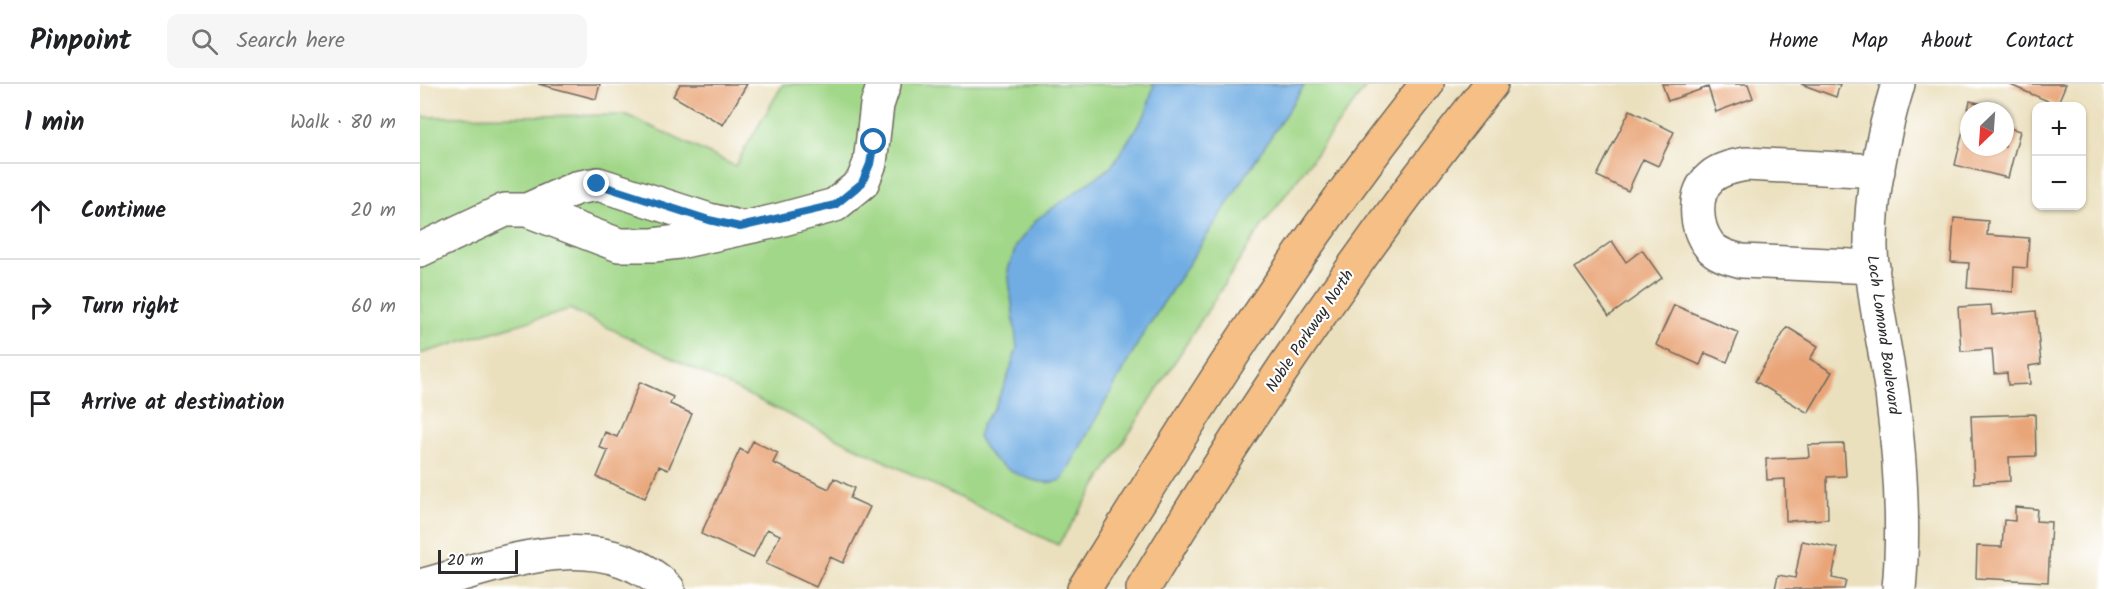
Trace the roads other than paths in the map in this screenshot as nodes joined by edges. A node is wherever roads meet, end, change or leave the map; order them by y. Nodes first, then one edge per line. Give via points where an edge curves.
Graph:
1 (884, 84) edge
2 (1427, 84) edge
3 (1491, 84) edge
4 (1898, 84) edge
5 (1878, 171) junction
6 (527, 210) junction
7 (740, 227) junction
8 (420, 250) edge
9 (1873, 267) junction
10 (420, 586) edge
11 (668, 589) edge
12 (1084, 589) edge
13 (1143, 589) edge
14 (1899, 589) edge

1 - 7 street via 877,105 870,164 862,183 835,205
2 - 12 main road via 1264,305
3 - 13 main road, Noble Parkway North via 1433,157 1302,340
4 - 5 street, Loch Lomond Boulevard
5 - 9 street, Loch Lomond Boulevard
5 - 9 street via 1746,164 1711,177 1701,192 1697,211 1700,229 1710,246 1726,257
6 - 7 street via 619,245 679,242
6 - 7 street via 576,188 597,184
6 - 8 street via 505,210
9 - 14 street, Loch Lomond Boulevard via 1899,473
10 - 11 street via 536,555 578,550 616,557 655,575

